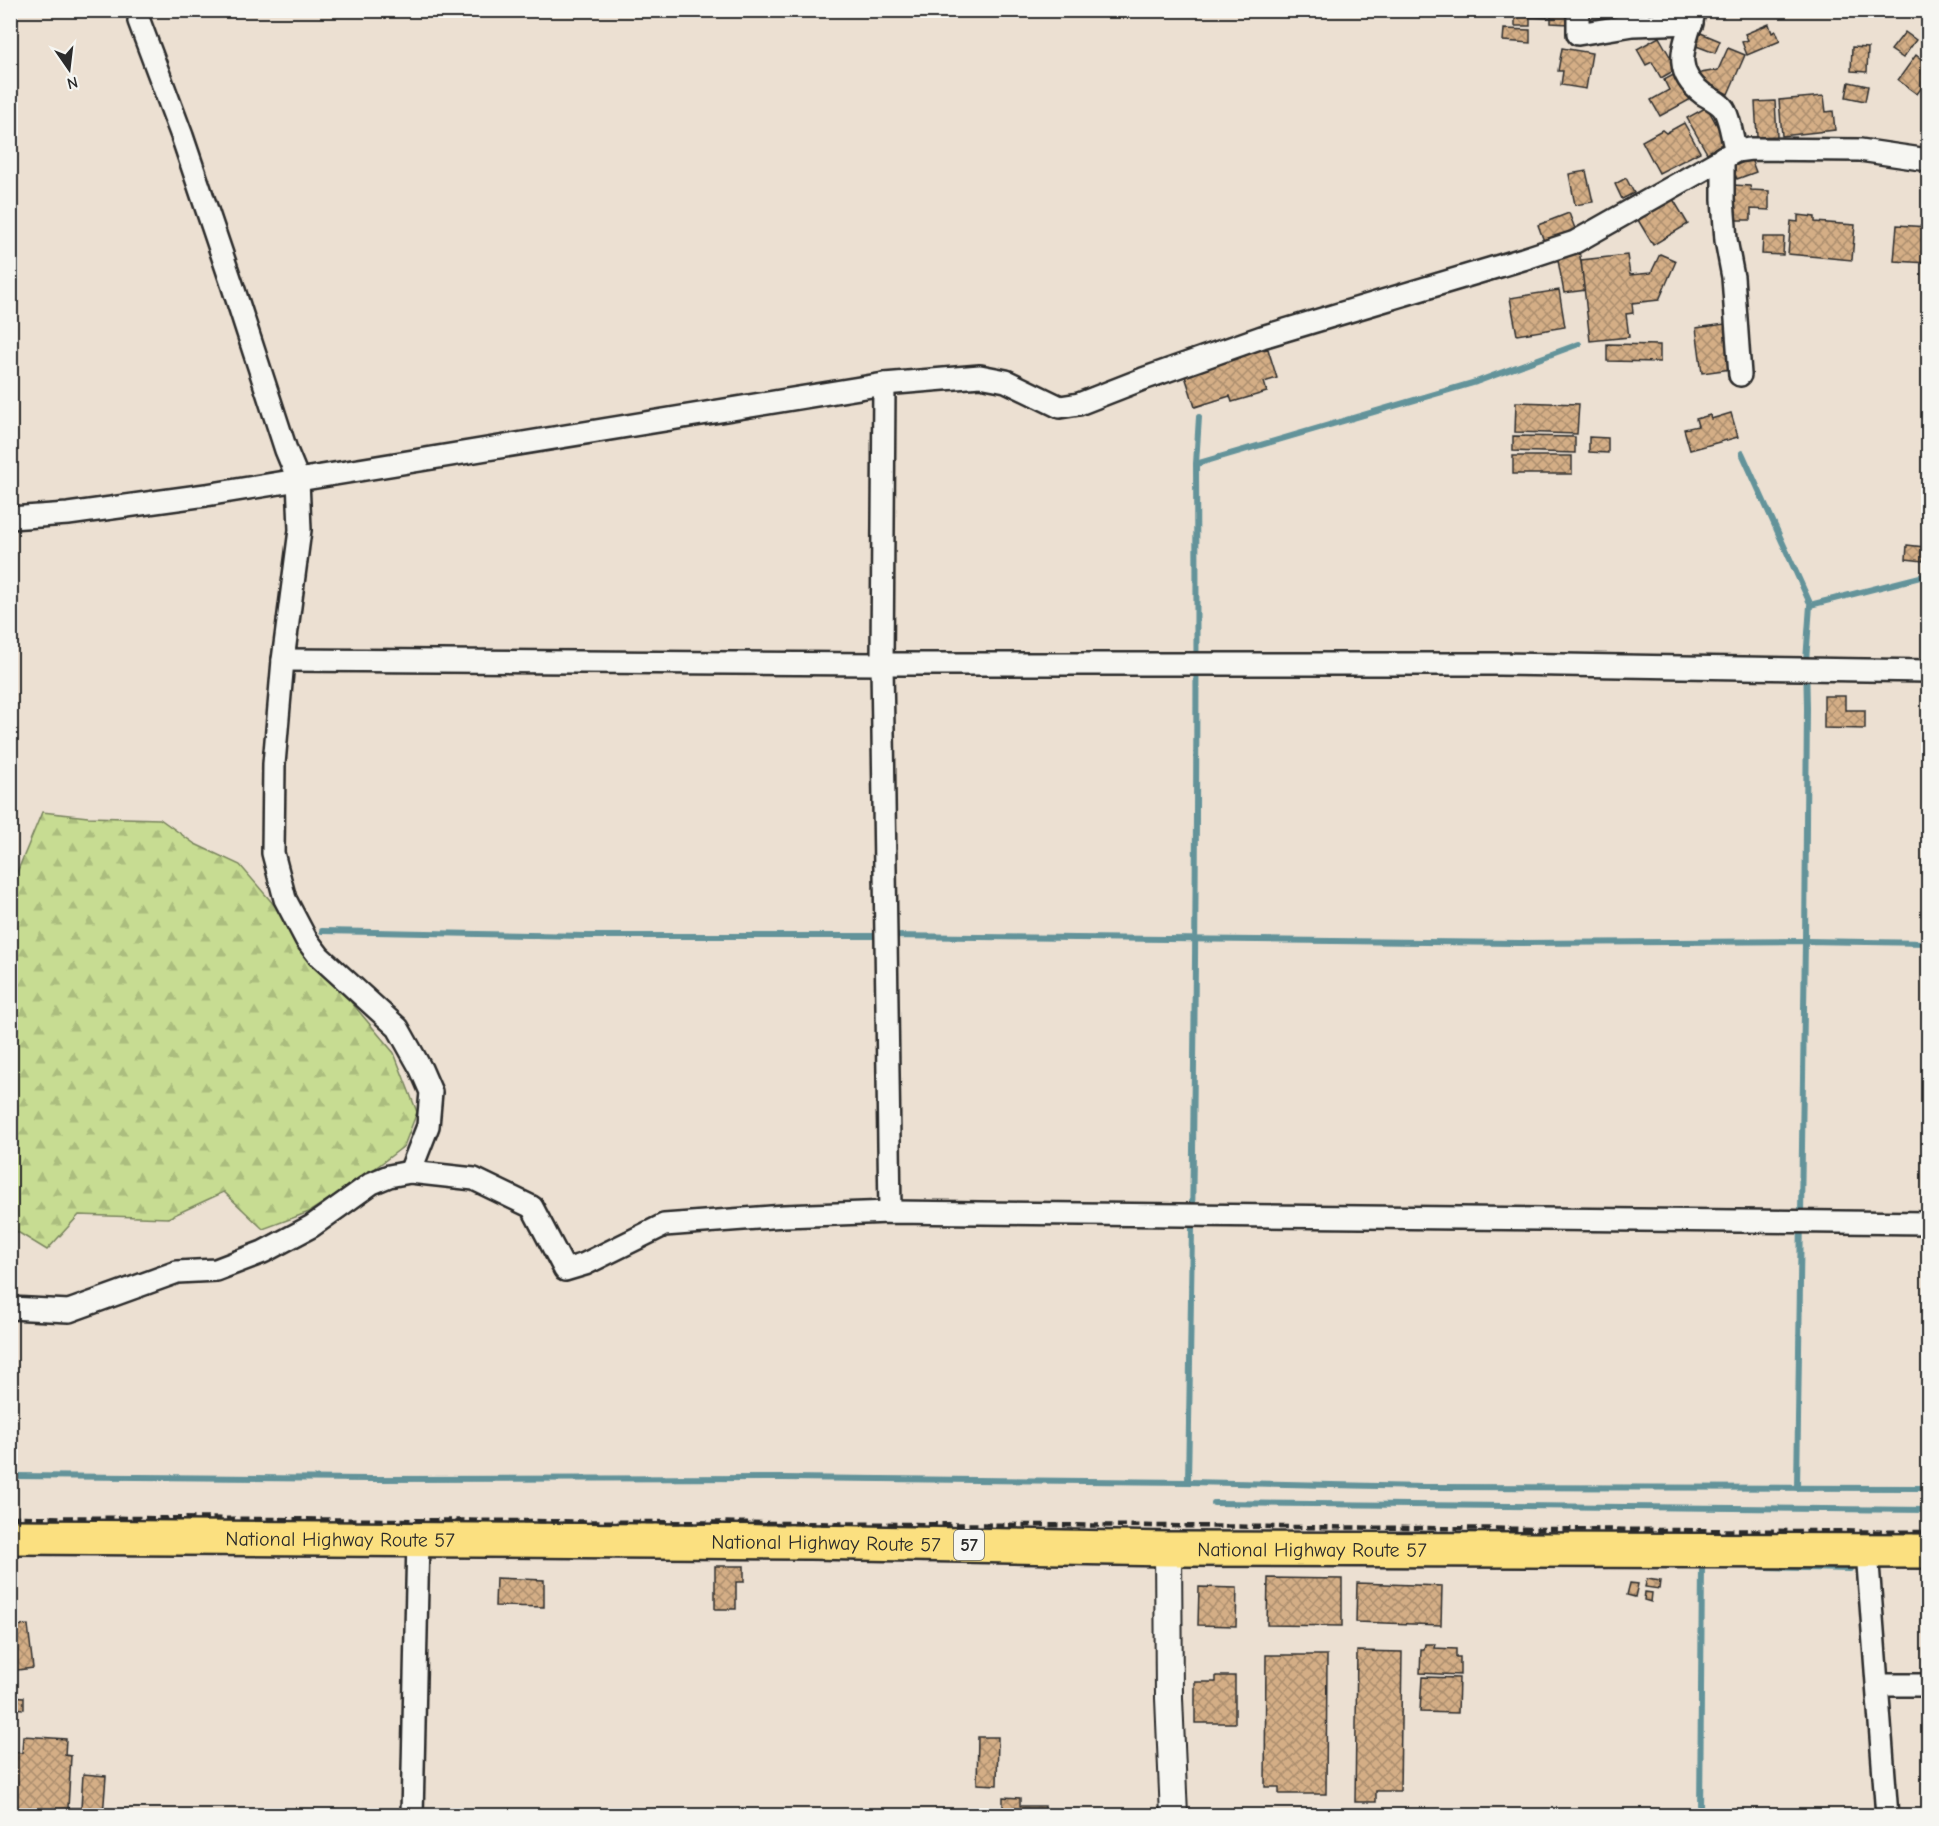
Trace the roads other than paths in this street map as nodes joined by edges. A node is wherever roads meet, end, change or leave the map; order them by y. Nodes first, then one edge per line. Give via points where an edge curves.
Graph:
1 (1578, 10) edge
2 (1693, 16) edge
3 (139, 21) dead end
4 (1729, 154) junction
5 (1929, 160) edge
6 (1740, 375) dead end
7 (884, 384) junction
8 (298, 479) junction
9 (10, 518) edge
10 (283, 660) junction
11 (882, 664) junction
12 (1929, 671) edge
13 (410, 1172) junction
14 (890, 1212) junction
15 (1929, 1223) edge
16 (10, 1308) edge
17 (10, 1537) edge
18 (418, 1539) junction
19 (1168, 1549) junction
20 (1867, 1551) junction
21 (1929, 1551) edge
22 (1878, 1685) junction
23 (1929, 1685) edge
24 (412, 1815) edge
25 (1174, 1815) edge
26 (1887, 1815) edge

1 - 2 street via 1578,34
2 - 4 street via 1682,60 1687,78 1724,109
3 - 8 street
4 - 5 street via 1751,149 1860,150
4 - 6 street via 1724,220 1733,277
4 - 7 street via 1575,242 1262,337 1078,404 1060,407 1006,381 980,376
7 - 8 street
7 - 11 street
8 - 9 street via 68,514
8 - 10 street via 300,530
10 - 11 street
10 - 13 street via 274,764 273,853 285,899 306,939 319,956 398,1028 431,1092 428,1126
11 - 12 street via 1499,664
11 - 14 street
13 - 14 street via 474,1179 532,1207 565,1270 663,1225
13 - 16 street via 372,1184 312,1226 263,1252 216,1270 177,1272 69,1311
14 - 15 street
17 - 18 highway, National Highway Route 57 / 57
18 - 19 highway, National Highway Route 57 / 57
18 - 24 street
19 - 20 highway, National Highway Route 57 / 57
19 - 25 street
20 - 21 highway, National Highway Route 57 / 57
20 - 22 street
22 - 23 street
22 - 26 street

